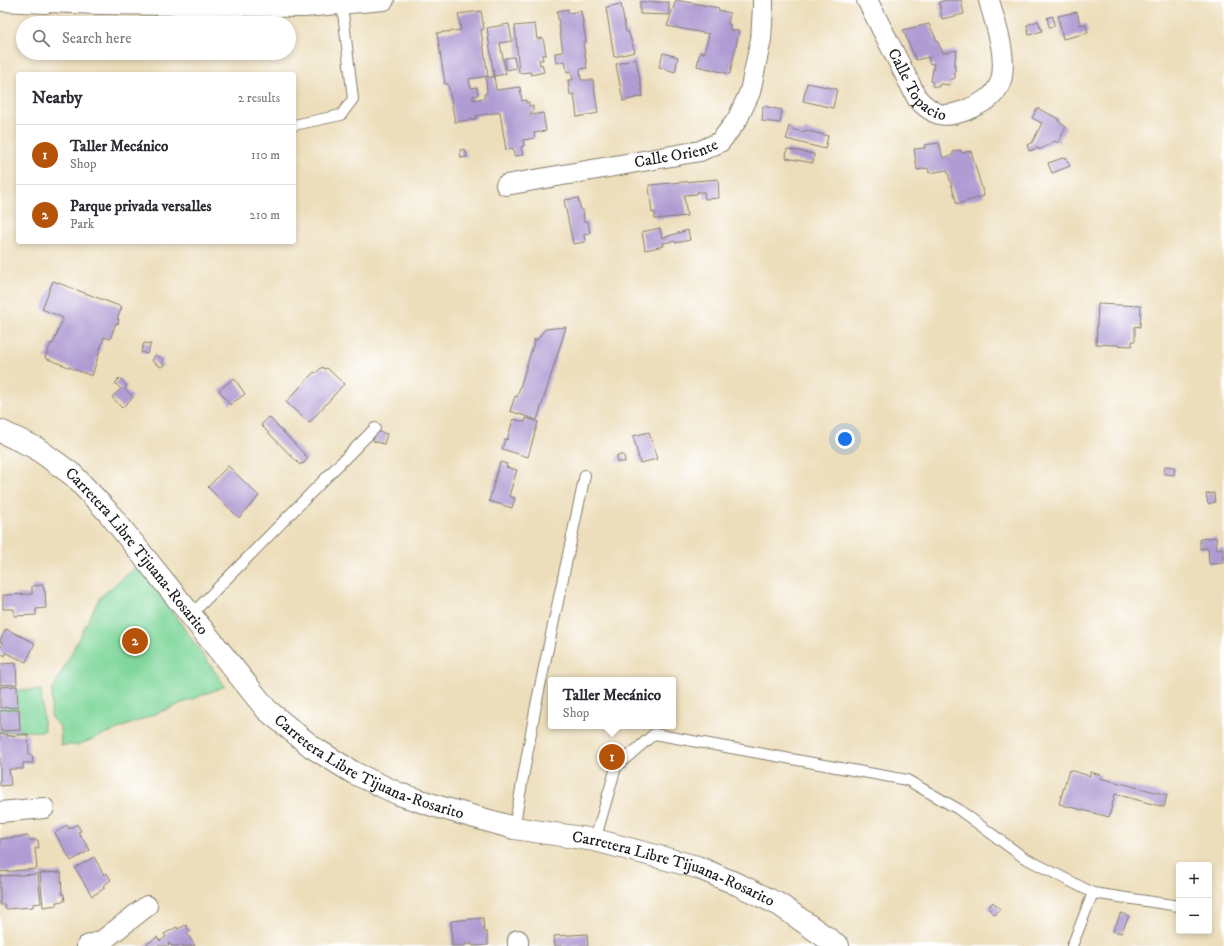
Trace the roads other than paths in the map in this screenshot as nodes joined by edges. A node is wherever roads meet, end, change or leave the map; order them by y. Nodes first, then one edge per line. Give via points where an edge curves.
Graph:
1 (0, 0) edge
2 (384, 0) edge
3 (763, 0) edge
4 (868, 0) edge
5 (989, 0) edge
6 (45, 1) edge
7 (342, 4) junction
8 (296, 125) edge
9 (506, 185) dead end
10 (375, 428) dead end
11 (0, 431) edge
12 (585, 475) dead end
13 (191, 615) junction
14 (44, 808) dead end
15 (0, 812) edge
16 (514, 828) junction
17 (595, 840) junction
18 (1092, 894) junction
19 (147, 906) dead end
20 (1176, 906) edge
21 (87, 946) edge
22 (838, 946) edge
23 (1072, 946) edge

1 - 6 main road
2 - 7 street
3 - 9 street, Calle Oriente via 761,39 750,92 737,120 720,142 700,151
4 - 5 street, Calle Topacio via 916,98 930,110 948,115 989,98 998,88 1002,77 1001,46
6 - 7 street via 304,8
7 - 8 lane via 353,99 341,115
10 - 13 lane
11 - 13 main road, Carretera Libre Tijuana-Rosarito via 36,448 73,475 108,512
12 - 16 lane via 536,705
13 - 16 main road, Carretera Libre Tijuana-Rosarito via 267,710 312,748 354,773 399,794
14 - 15 street
16 - 17 main road, Carretera Libre Tijuana-Rosarito
17 - 18 lane via 616,767 654,734 907,780 958,809 1023,856
17 - 22 main road, Carretera Libre Tijuana-Rosarito via 696,867 739,885 780,906
18 - 20 lane
18 - 23 lane
19 - 21 street via 102,941

